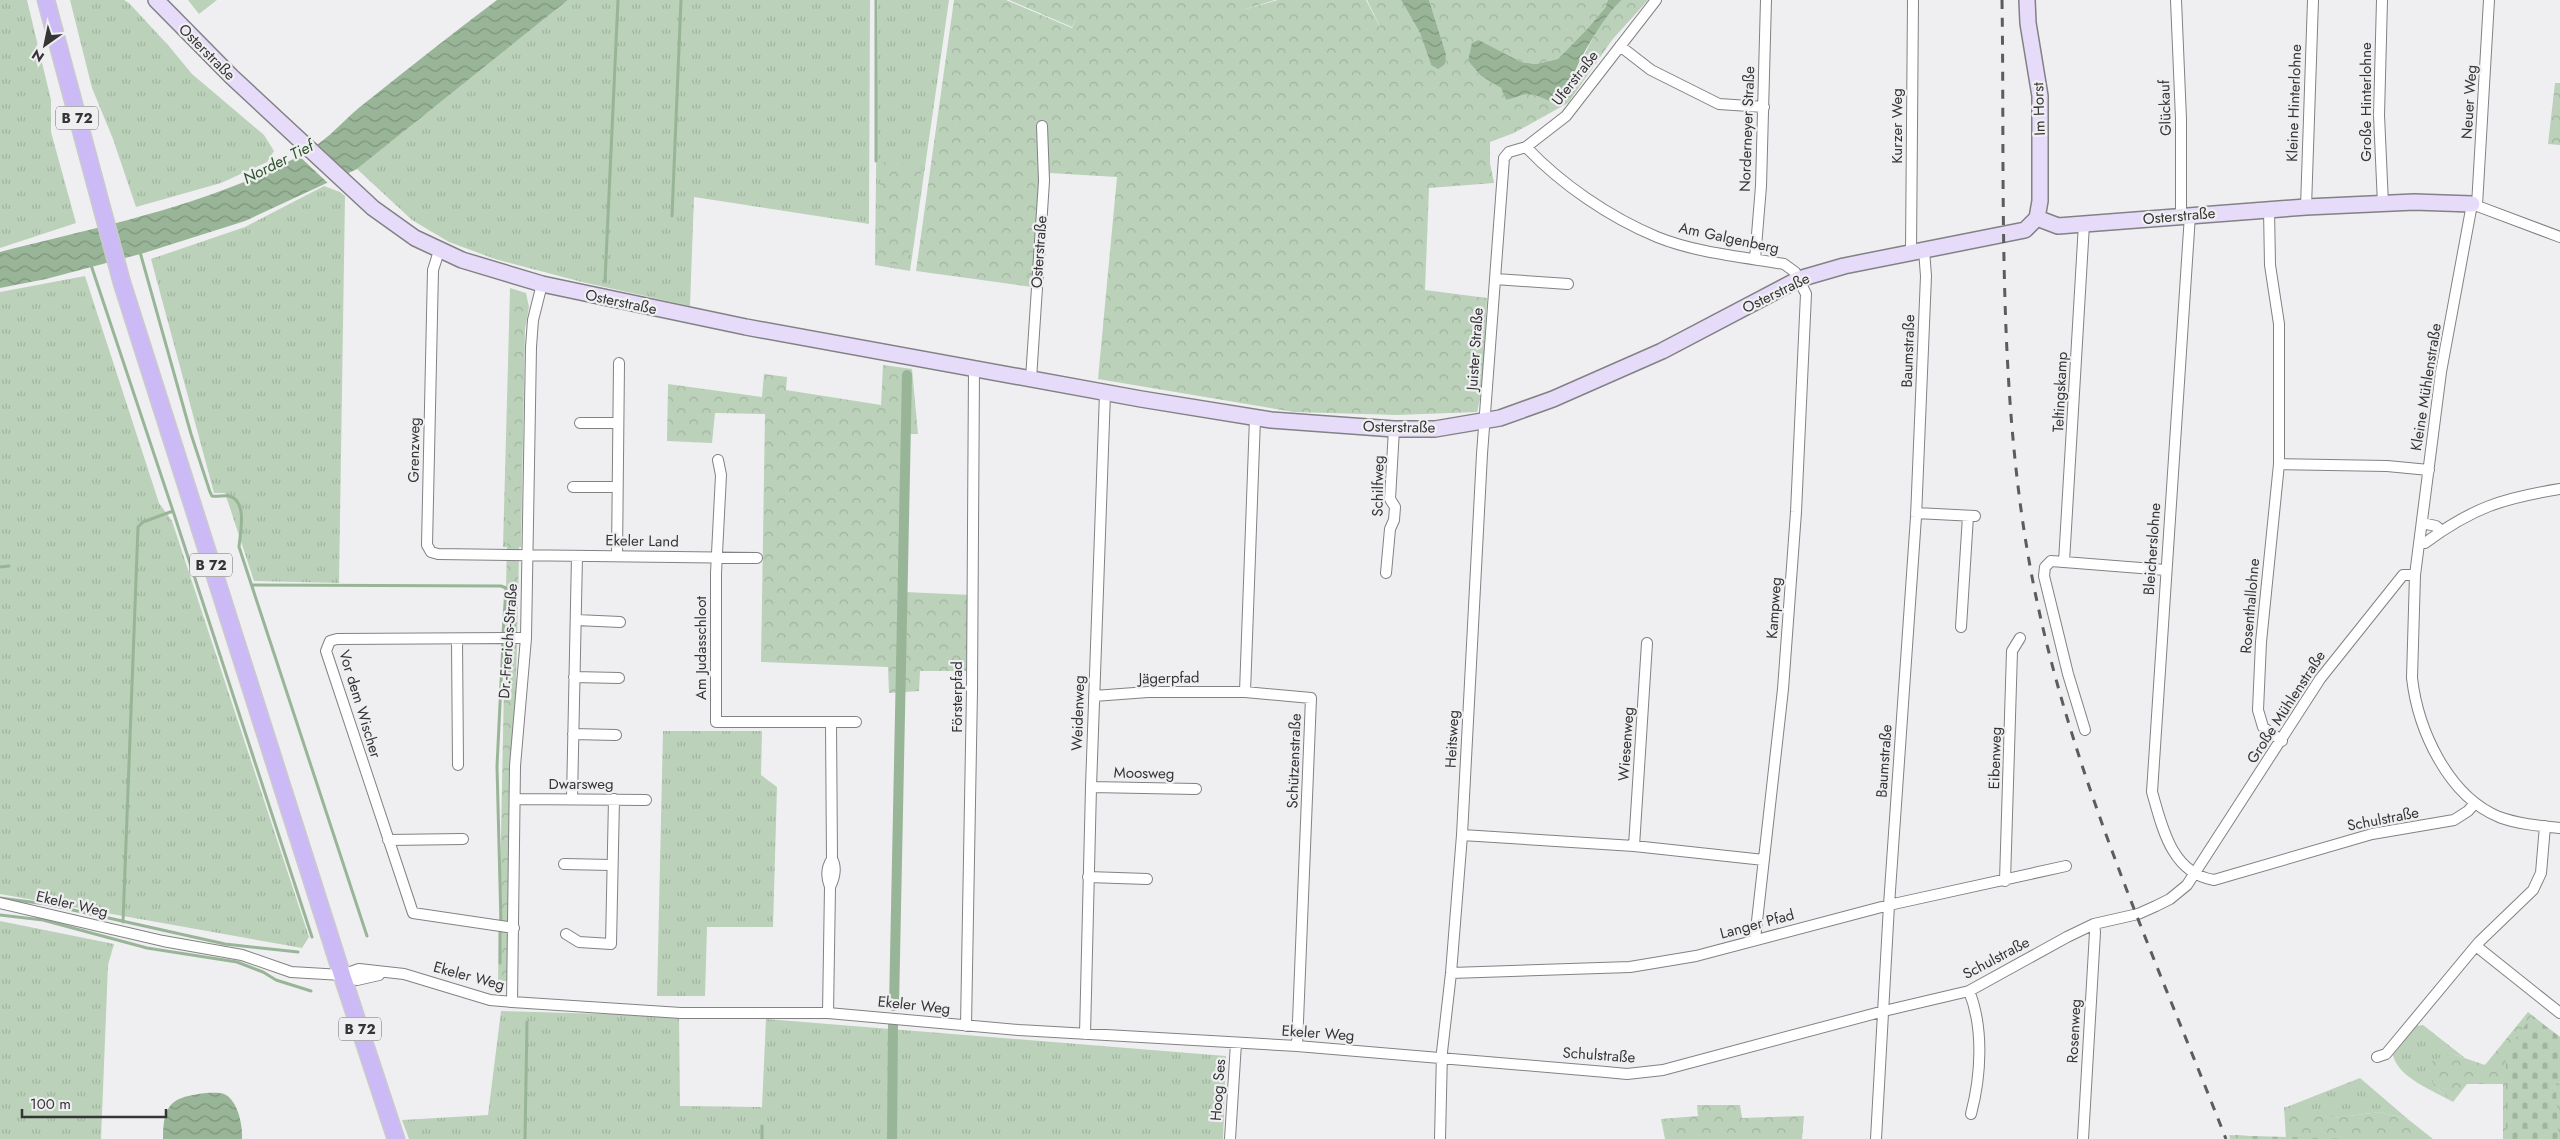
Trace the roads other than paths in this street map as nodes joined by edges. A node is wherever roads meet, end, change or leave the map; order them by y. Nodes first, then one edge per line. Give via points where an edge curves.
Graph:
1 (46, 0) edge
2 (156, 0) edge
3 (1656, 0) edge
4 (1766, 0) edge
5 (1913, 0) edge
6 (2028, 0) edge
7 (2176, 0) edge
8 (2312, 0) edge
9 (2382, 0) edge
10 (2489, 0) edge
11 (1620, 46) junction
12 (1764, 107) junction
13 (1042, 126) dead end
14 (1526, 147) junction
15 (1504, 158) joint
16 (2383, 204) junction
17 (2474, 205) junction
18 (2306, 207) junction
19 (2269, 209) junction
20 (2186, 215) junction
21 (2037, 218) junction
22 (2084, 224) junction
23 (2560, 237) edge
24 (439, 251) junction
25 (1917, 251) junction
26 (1755, 259) junction
27 (1495, 279) junction
28 (1799, 279) junction
29 (542, 284) junction
30 (1568, 284) dead end
31 (619, 363) dead end
32 (974, 370) junction
33 (1031, 379) junction
34 (1105, 393) junction
35 (1255, 418) junction
36 (1485, 422) junction
37 (580, 423) dead end
38 (617, 423) junction
39 (1394, 429) junction
40 (718, 460) dead end
41 (2279, 464) junction
42 (2429, 470) junction
43 (573, 487) dead end
44 (616, 487) junction
45 (2560, 489) edge
46 (1916, 513) junction
47 (2422, 523) junction
48 (2442, 531) junction
49 (2420, 543) junction
50 (527, 555) junction
51 (577, 556) junction
52 (617, 556) junction
53 (718, 557) junction
54 (757, 558) dead end
55 (2064, 562) junction
56 (2166, 570) junction
57 (1386, 573) dead end
58 (2415, 575) junction
59 (576, 620) junction
60 (620, 622) dead end
61 (1961, 627) dead end
62 (526, 638) junction
63 (2020, 638) dead end
64 (457, 639) junction
65 (1647, 643) dead end
66 (574, 677) junction
67 (619, 678) dead end
68 (1245, 692) junction
69 (1094, 696) junction
70 (856, 722) dead end
71 (831, 723) junction
72 (2085, 730) dead end
73 (573, 734) junction
74 (616, 735) dead end
75 (2282, 741) junction
76 (458, 765) dead end
77 (1091, 787) junction
78 (1196, 788) dead end
79 (572, 799) junction
80 (614, 799) junction
81 (516, 800) junction
82 (646, 800) dead end
83 (2475, 803) junction
84 (2545, 826) junction
85 (2560, 828) edge
86 (1462, 835) junction
87 (463, 839) dead end
88 (388, 840) junction
89 (1634, 846) junction
90 (1764, 860) junction
91 (564, 864) dead end
92 (611, 864) junction
93 (2066, 866) dead end
94 (2195, 872) junction
95 (1088, 877) junction
96 (1147, 878) dead end
97 (2005, 881) junction
98 (0, 903) edge
99 (1889, 906) junction
100 (2094, 924) junction
101 (514, 928) junction
102 (566, 934) dead end
103 (1755, 939) junction
104 (2476, 946) junction
105 (1451, 973) junction
106 (342, 975) junction
107 (1969, 991) junction
108 (512, 1002) junction
109 (1884, 1011) junction
110 (828, 1013) junction
111 (2560, 1014) edge
112 (966, 1026) junction
113 (1085, 1034) junction
114 (1236, 1043) junction
115 (1297, 1046) junction
116 (1441, 1057) junction
117 (2376, 1057) dead end
118 (1971, 1114) dead end
119 (396, 1139) edge
120 (1230, 1139) edge
121 (1440, 1139) edge
122 (1876, 1139) edge
123 (2083, 1139) edge

1 - 106 main road, B 72 via 122,283
2 - 24 street, Osterstraße via 344,182 390,222
3 - 11 street, Uferstraße
4 - 12 street, Norderneyer Straße
5 - 25 street, Kurzer Weg
6 - 21 street, Im Horst via 2028,23 2040,96 2040,201
7 - 20 street, Glückauf
8 - 18 street, Kleine Hinterlohne
9 - 16 street, Große Hinterlohne via 2379,115
10 - 17 street, Neuer Weg
11 - 12 street via 1651,70 1719,104
11 - 14 street, Uferstraße via 1566,116
12 - 26 street, Norderneyer Straße
13 - 33 street, Osterstraße via 1044,181
14 - 15 street, Uferstraße via 1509,152
14 - 26 street, Am Galgenberg via 1579,193 1619,218 1650,233 1704,250
15 - 27 street, Juister Straße
16 - 17 street, Osterstraße via 2436,202
16 - 18 street, Osterstraße
17 - 23 street, Osterstraße
17 - 42 street, Kleine Mühlenstraße via 2441,372
18 - 19 street, Osterstraße
19 - 20 street, Osterstraße
19 - 41 street, Rosenthallohne via 2271,275 2279,324
20 - 22 street, Osterstraße
20 - 56 street, Bleicherslohne
21 - 22 street, Osterstraße via 2058,226
21 - 25 street, Osterstraße via 2020,232
22 - 55 street, Teltingskamp
24 - 29 street, Osterstraße
24 - 50 street, Grenzweg via 433,270 427,545 438,554
25 - 28 street, Osterstraße
25 - 46 street, Baumstraße via 1926,276
26 - 28 street, Am Galgenberg via 1784,264
27 - 30 street
27 - 36 street, Juister Straße
28 - 36 street, Osterstraße via 1662,351 1553,399
28 - 90 street, Kampweg via 1806,294 1796,512 1783,689
29 - 32 street, Osterstraße via 737,326
29 - 50 street, Dr.-Frerichs-Straße via 533,320 531,347
31 - 38 street
32 - 33 street, Osterstraße
32 - 112 street, Försterpfad
33 - 34 street, Osterstraße
34 - 35 street, Osterstraße
34 - 69 street, Weidenweg
35 - 39 street, Osterstraße
35 - 68 street
36 - 39 street, Osterstraße via 1435,429
36 - 86 street, Heitsweg
37 - 38 street
38 - 44 street
39 - 57 street, Schilfweg via 1390,499 1395,507
40 - 53 street, Am Judasschloot via 721,475
41 - 42 street
41 - 75 street, Rosenthallohne via 2258,710 2263,727
42 - 47 street, Kleine Mühlenstraße
43 - 44 street
44 - 52 street
45 - 48 street via 2483,506
46 - 61 street via 1971,516
46 - 99 street, Baumstraße
47 - 48 street
47 - 49 street, Kleine Mühlenstraße
48 - 49 street
49 - 58 street, Kleine Mühlenstraße
50 - 51 street, Ekeler Land
50 - 62 street, Dr.-Frerichs-Straße
51 - 52 street, Ekeler Land
51 - 59 street
52 - 53 street, Ekeler Land
53 - 54 street, Ekeler Land
53 - 71 street, Am Judasschloot via 716,722
55 - 56 street
55 - 72 street via 2052,561 2045,567 2044,576
56 - 94 street, Bleicherslohne via 2152,792 2172,850 2185,866
58 - 75 street, Große Mühlenstraße via 2403,575 2350,639 2320,679
58 - 83 street via 2412,678 2418,711 2453,781
59 - 60 street
59 - 66 street
62 - 64 street, Vor dem Wischer
62 - 81 street, Dr.-Frerichs-Straße via 519,702
63 - 97 street, Eibenweg via 2012,652
64 - 76 street
64 - 88 street, Vor dem Wischer via 337,639 327,646 326,652
65 - 89 street, Wiesenweg
66 - 67 street
66 - 73 street
68 - 69 street, Jägerpfad via 1148,692
68 - 115 street, Schützenstraße via 1311,698
69 - 77 street, Weidenweg
70 - 71 street, Am Judasschloot
71 - 110 street
73 - 74 street
73 - 79 street
75 - 94 street, Große Mühlenstraße
77 - 78 street, Moosweg
77 - 95 street, Weidenweg
79 - 80 street, Dwarsweg
79 - 81 street, Dwarsweg
80 - 82 street, Dwarsweg
80 - 92 street
81 - 101 street, Dr.-Frerichs-Straße
83 - 84 street via 2498,816
83 - 94 street, Schulstraße via 2454,820 2372,834 2220,878 2210,879
84 - 85 street
84 - 104 street via 2539,882
86 - 89 street
86 - 105 street, Heitsweg
87 - 88 street
88 - 101 street, Vor dem Wischer via 413,913
89 - 90 street
90 - 103 street, Kampweg
91 - 92 street
92 - 102 street via 611,944 579,942
93 - 97 street, Langer Pfad
94 - 100 street, Schulstraße via 2187,885 2170,899 2138,914
95 - 96 street
95 - 113 street, Weidenweg
97 - 99 street, Langer Pfad
98 - 106 street, Ekeler Weg via 242,955 290,972
99 - 103 street, Langer Pfad
99 - 109 street, Baumstraße
100 - 107 street, Schulstraße
100 - 123 street, Rosenweg
101 - 108 street, Dr.-Frerichs-Straße
103 - 105 street, Langer Pfad via 1696,956 1630,967
104 - 111 street
104 - 117 street via 2386,1054
105 - 116 street, Heitsweg
106 - 108 street, Ekeler Weg via 359,969 411,976 490,1000
106 - 119 main road, B 72
107 - 109 street, Schulstraße
107 - 118 street via 1979,1031 1976,1094
108 - 110 street, Ekeler Weg via 681,1013
109 - 116 street, Schulstraße via 1698,1062 1645,1073
109 - 122 street, Baumstraße
110 - 112 street, Ekeler Weg
112 - 113 street, Ekeler Weg
113 - 114 street, Ekeler Weg
114 - 115 street, Ekeler Weg
114 - 120 street, Hoog Ses
115 - 116 street, Ekeler Weg
116 - 121 street, Heitsweg

